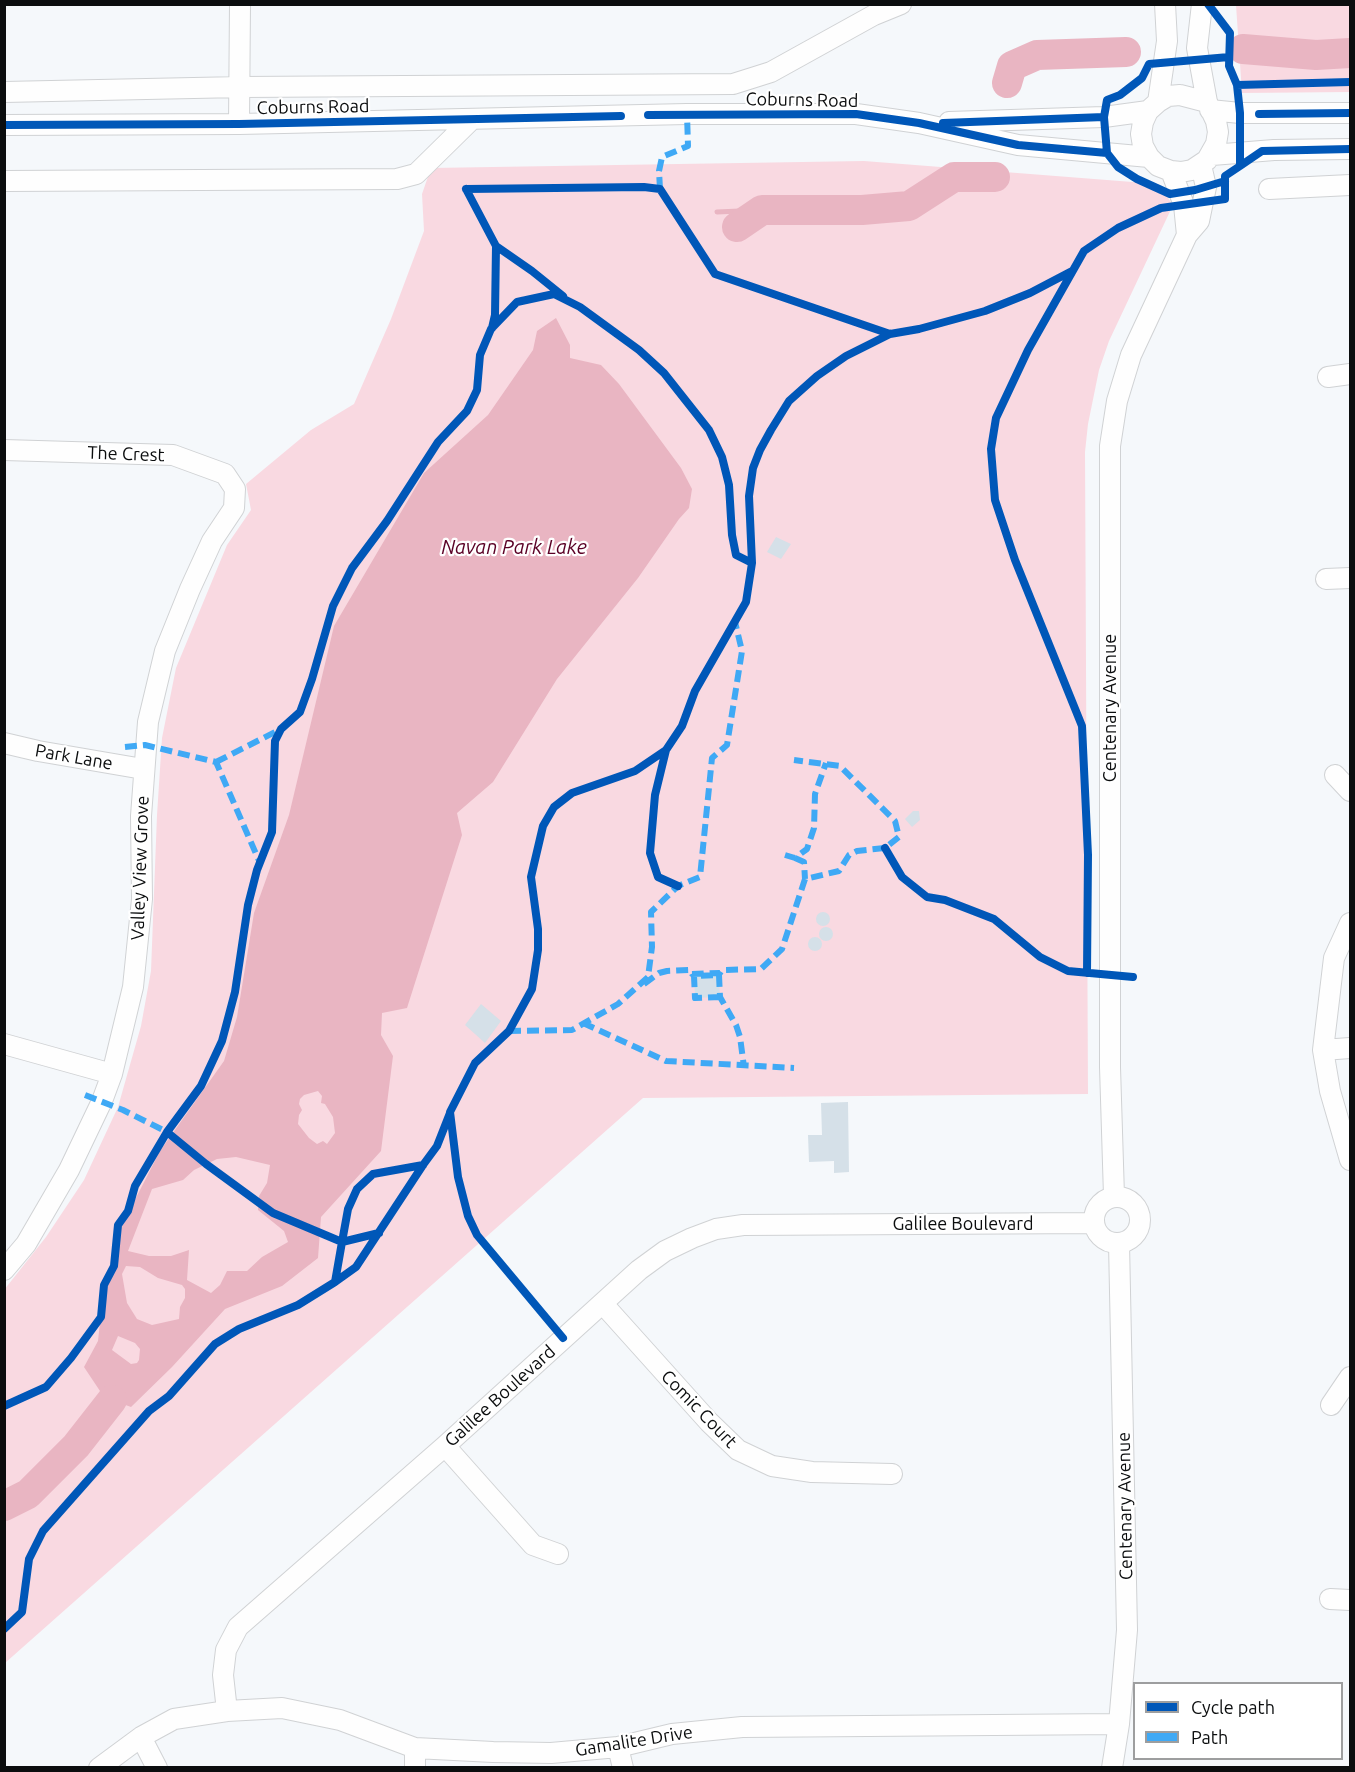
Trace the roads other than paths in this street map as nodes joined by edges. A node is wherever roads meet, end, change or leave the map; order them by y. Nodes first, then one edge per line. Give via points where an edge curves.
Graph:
1 (240, 4) edge
2 (901, 4) edge
3 (1165, 4) edge
4 (1202, 4) edge
5 (241, 87) junction
6 (4, 92) edge
7 (1153, 106) junction
8 (1209, 106) junction
9 (1350, 113) edge
10 (472, 119) junction
11 (919, 123) junction
12 (239, 124) junction
13 (4, 125) edge
14 (1350, 149) edge
15 (1149, 157) junction
16 (1206, 160) junction
17 (1171, 171) junction
18 (4, 180) edge
19 (1350, 186) edge
20 (1269, 189) dead end
21 (1187, 235) junction
22 (1350, 374) edge
23 (1328, 377) dead end
24 (4, 450) edge
25 (235, 489) joint
26 (1350, 578) edge
27 (1326, 579) dead end
28 (4, 743) edge
29 (143, 769) junction
30 (1335, 775) dead end
31 (1350, 790) edge
32 (1350, 923) edge
33 (4, 1044) edge
34 (1350, 1048) edge
35 (1323, 1050) junction
36 (112, 1074) junction
37 (1350, 1160) edge
38 (1114, 1197) junction
39 (1094, 1222) junction
40 (1119, 1243) junction
41 (4, 1270) edge
42 (603, 1304) junction
43 (1350, 1377) edge
44 (1331, 1406) dead end
45 (445, 1446) junction
46 (892, 1474) dead end
47 (558, 1554) dead end
48 (1330, 1599) dead end
49 (1350, 1600) edge
50 (227, 1711) junction
51 (1119, 1724) junction
52 (141, 1737) junction
53 (618, 1747) junction
54 (415, 1748) junction
55 (99, 1767) edge
56 (157, 1767) edge
57 (415, 1767) edge
58 (624, 1767) edge
59 (1112, 1767) edge

1 - 5 street
2 - 5 street, Coburns Road via 771,72 733,84
3 - 7 street via 1167,41
4 - 8 street via 1197,48
5 - 6 street, Coburns Road
5 - 12 street
7 - 8 street via 1168,96 1180,95
7 - 11 street, Coburns Road via 1104,117
7 - 15 street via 1141,134
8 - 9 street via 1249,114
8 - 16 street via 1218,132
10 - 11 street, Coburns Road via 856,114
10 - 12 street, Coburns Road
10 - 18 street via 416,174 397,179
11 - 15 street, Coburns Road via 1018,145
12 - 13 street, Coburns Road
14 - 16 street via 1262,150
15 - 17 street
16 - 17 street via 1181,172
16 - 21 street, Centenary Avenue via 1204,202 1199,221
17 - 21 street via 1184,205
19 - 20 street
21 - 38 street, Centenary Avenue via 1131,355 1117,401 1110,446 1110,1068
22 - 23 street
24 - 25 street, The Crest via 173,455 225,474
25 - 29 street, Valley View Grove via 234,508 212,541 165,651 148,722
26 - 27 street
28 - 29 street, Park Lane
29 - 36 street, Valley View Grove via 141,910 133,987
30 - 31 street
32 - 35 street via 1334,958
33 - 36 street
34 - 35 street
35 - 37 street
36 - 41 street, Valley View Grove via 69,1170 26,1244
38 - 39 street via 1097,1209
38 - 40 street via 1128,1199 1141,1217 1133,1237
39 - 40 street via 1100,1236
39 - 42 street, Galilee Boulevard via 743,1225 716,1229 665,1251
40 - 51 street, Centenary Avenue via 1127,1630
42 - 45 street, Galilee Boulevard
42 - 46 street, Comic Court via 738,1450 772,1466 812,1472
43 - 44 street
45 - 47 street via 533,1545
45 - 50 street, Galilee Boulevard via 238,1627 226,1650 223,1675
48 - 49 street
50 - 52 street, Gamalite Drive via 174,1719
50 - 54 street, Gamalite Drive via 282,1708 340,1720
51 - 53 street, Gamalite Drive via 742,1727 672,1734
51 - 59 street, Centenary Avenue
52 - 55 street, Gamalite Drive
52 - 56 street
53 - 54 street, Gamalite Drive via 551,1753
53 - 58 street
54 - 57 street

